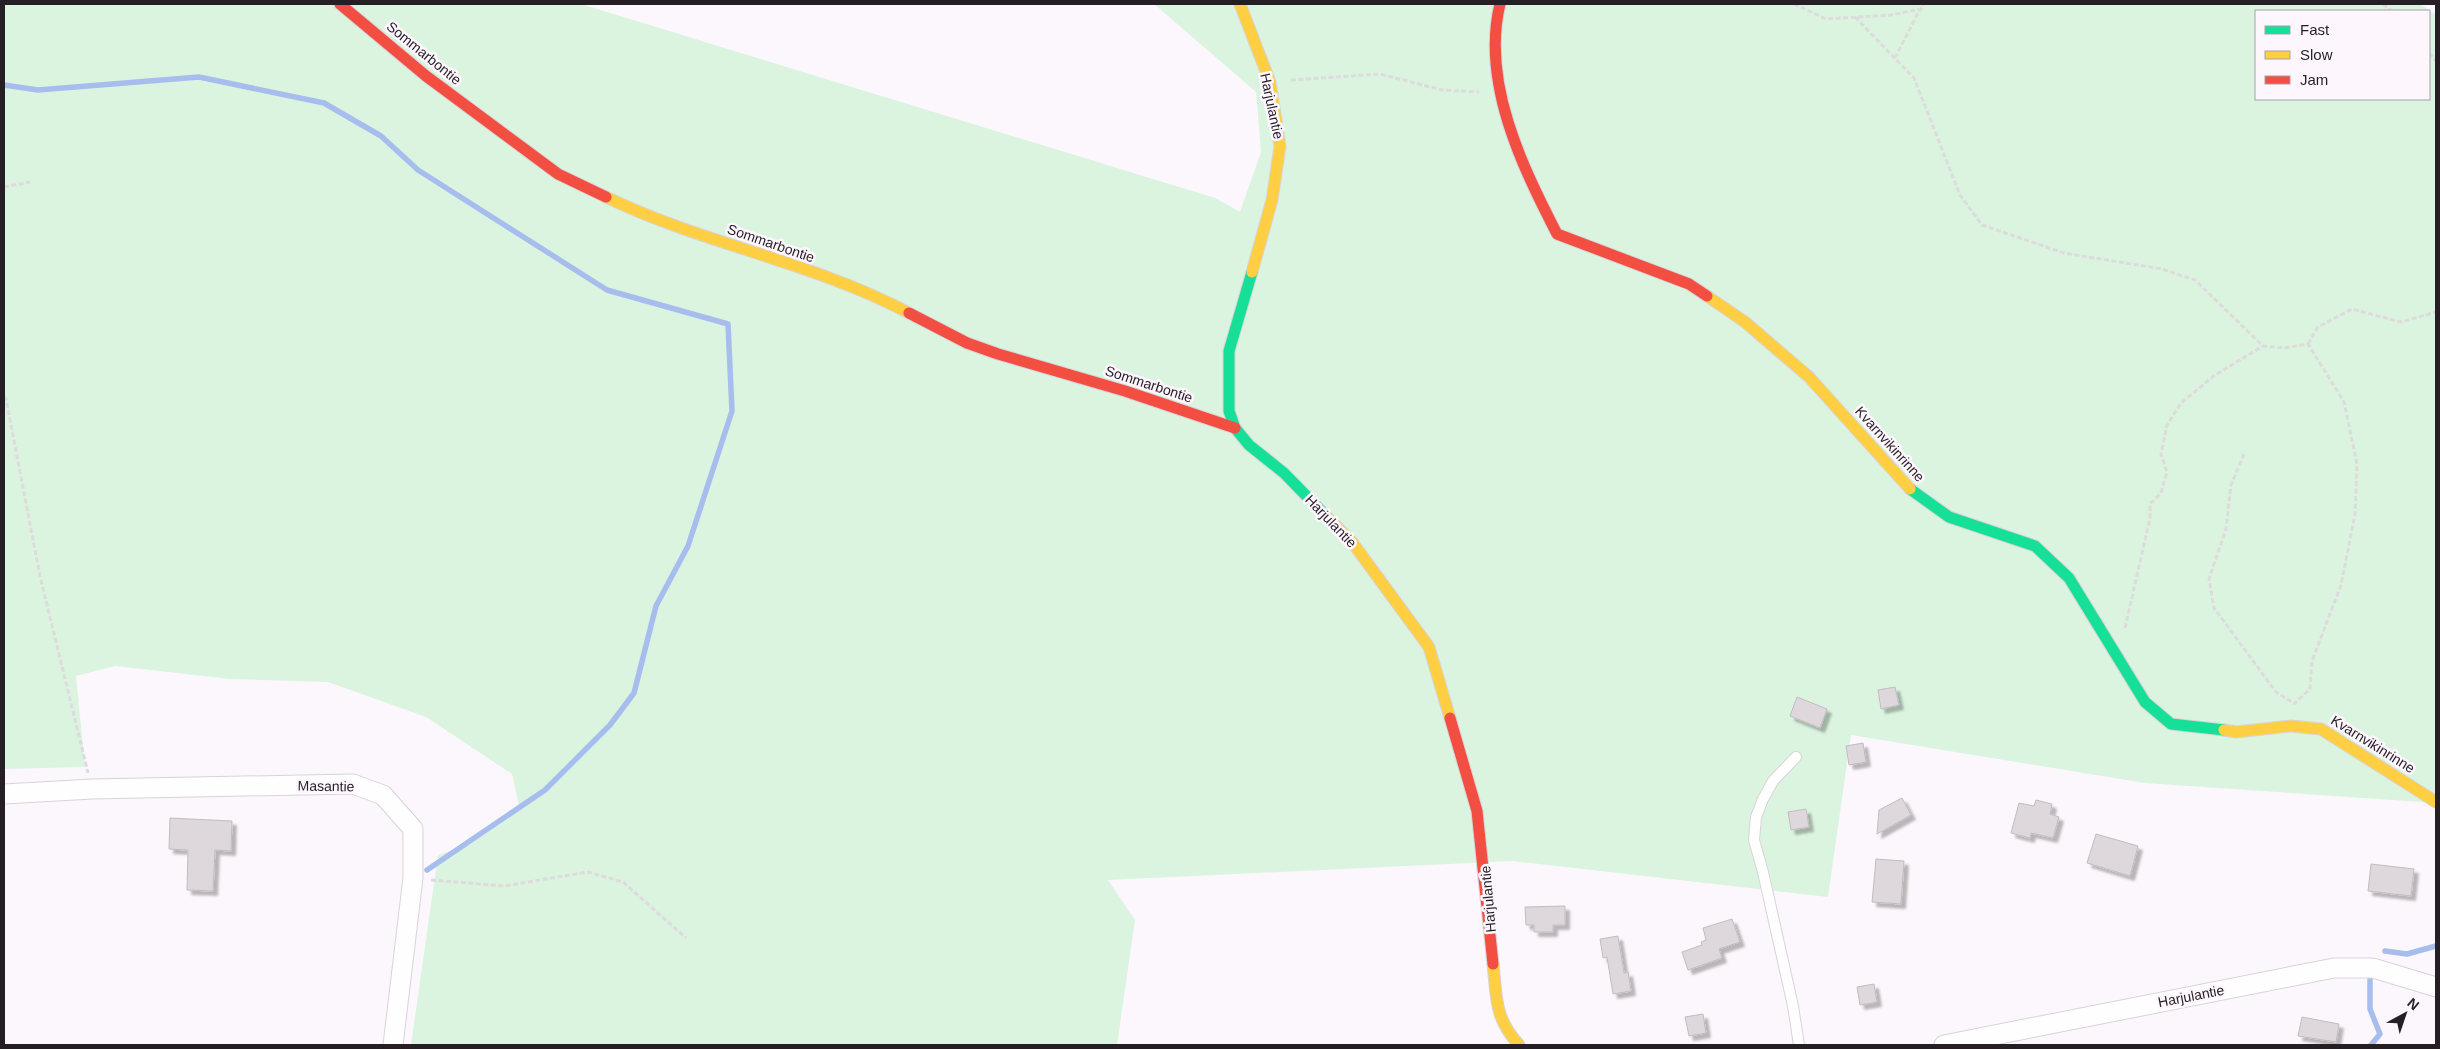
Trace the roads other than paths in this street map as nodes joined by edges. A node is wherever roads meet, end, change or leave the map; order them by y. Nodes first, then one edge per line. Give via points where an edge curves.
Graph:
1 (340, 4) edge
2 (1240, 4) edge
3 (1500, 4) edge
4 (1235, 428) junction
5 (1796, 757) dead end
6 (4, 794) edge
7 (2436, 802) edge
8 (2436, 987) edge
9 (393, 1045) edge
10 (1518, 1045) edge
11 (1799, 1045) edge
12 (1944, 1045) edge

1 - 4 street, Sommarbontie via 426,76 536,158 558,174 612,202 870,292 967,343
2 - 4 street, Harjulantie via 1270,82 1280,146 1272,200 1229,351 1229,412
3 - 7 street, Kvarnvikinrinne via 1495,25 1500,93 1525,171 1557,234 1689,284 1745,322 1809,377 1914,494 1949,516 2036,546 2069,578 2145,702 2171,724 2236,732 2291,726 2321,729
4 - 10 street, Harjulantie via 1352,542 1430,648 1478,811 1499,1016
5 - 11 lane via 1773,781 1763,799 1756,817 1754,840 1793,1006
6 - 9 street, Masantie via 353,784 383,795 413,829 413,878
8 - 12 street, Harjulantie via 2373,968 2334,968

